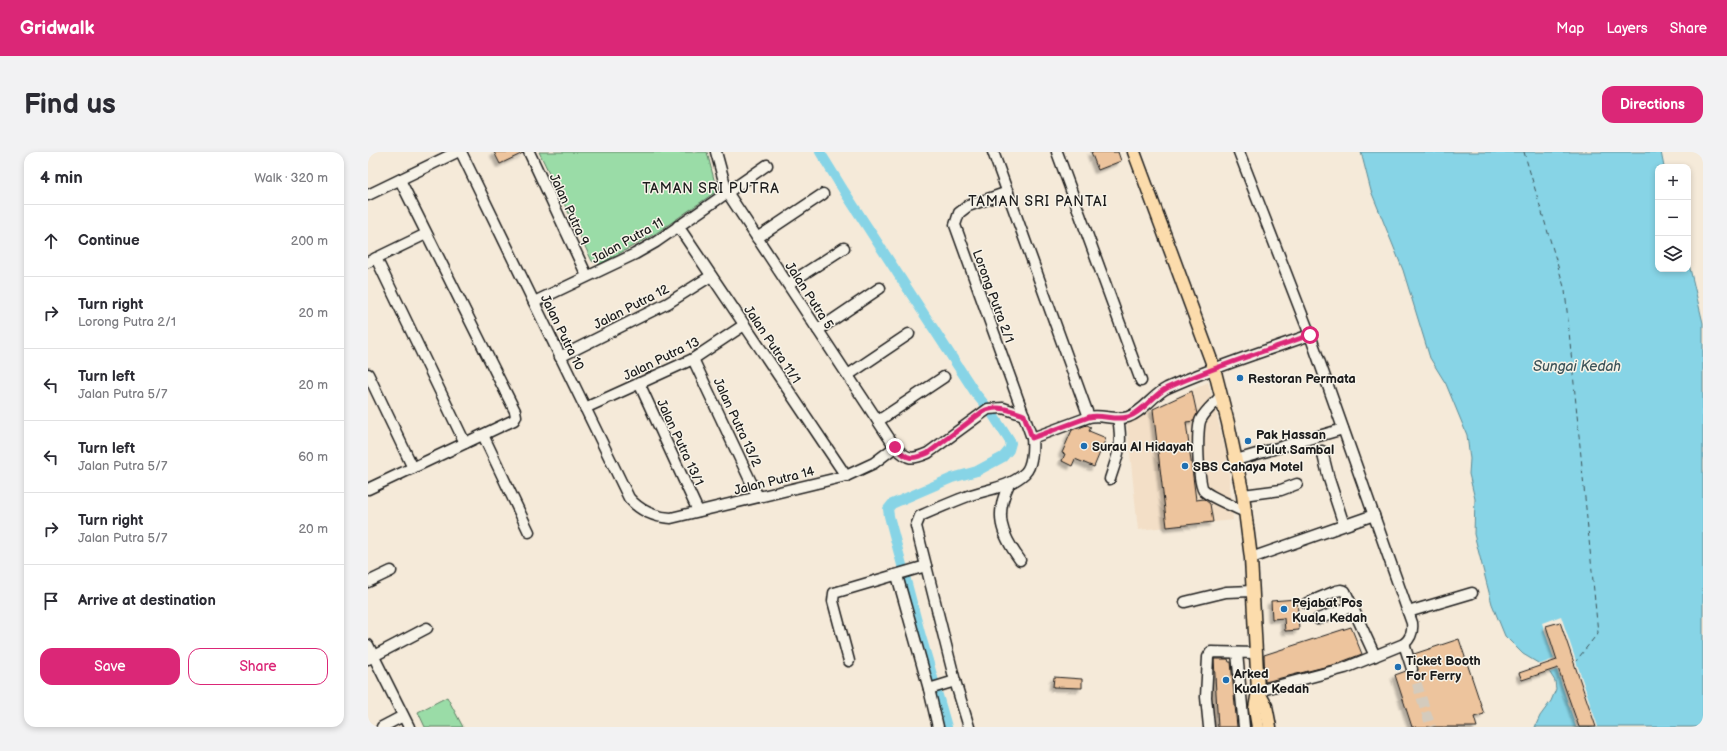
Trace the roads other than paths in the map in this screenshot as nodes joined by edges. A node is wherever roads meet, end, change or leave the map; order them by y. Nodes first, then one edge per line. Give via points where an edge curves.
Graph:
1 (457, 152) edge
2 (461, 152) edge
3 (529, 152) edge
4 (716, 152) edge
5 (994, 152) edge
6 (1058, 152) edge
7 (1134, 152) edge
8 (1239, 152) edge
9 (767, 165) dead end
10 (400, 180) junction
11 (727, 192) junction
12 (1008, 192) junction
13 (822, 194) dead end
14 (368, 195) edge
15 (678, 226) junction
16 (426, 234) junction
17 (757, 238) junction
18 (844, 248) dead end
19 (372, 260) edge
20 (587, 276) junction
21 (711, 276) junction
22 (788, 284) junction
23 (880, 288) dead end
24 (534, 302) junction
25 (744, 325) junction
26 (818, 330) junction
27 (909, 334) dead end
28 (1310, 335) junction
29 (560, 357) junction
30 (693, 359) junction
31 (1214, 368) junction
32 (368, 374) edge
33 (848, 375) junction
34 (944, 376) dead end
35 (1141, 381) dead end
36 (640, 383) junction
37 (1221, 396) junction
38 (585, 408) junction
39 (1024, 415) junction
40 (1089, 417) junction
41 (1118, 418) junction
42 (878, 421) junction
43 (1343, 430) junction
44 (483, 435) junction
45 (1032, 438) junction
46 (465, 443) junction
47 (895, 447) junction
48 (1322, 451) dead end
49 (1236, 460) junction
50 (413, 468) junction
51 (846, 476) junction
52 (1110, 480) dead end
53 (1009, 484) junction
54 (1297, 484) dead end
55 (368, 489) edge
56 (1243, 496) junction
57 (758, 497) junction
58 (698, 511) junction
59 (1245, 512) junction
60 (652, 515) joint
61 (1374, 515) junction
62 (1344, 525) junction
63 (529, 532) dead end
64 (1251, 558) junction
65 (1020, 560) dead end
66 (926, 566) junction
67 (391, 570) dead end
68 (903, 573) junction
69 (368, 582) edge
70 (1253, 591) junction
71 (1472, 593) dead end
72 (1185, 602) dead end
73 (1307, 603) dead end
74 (1353, 606) junction
75 (1408, 612) junction
76 (1318, 619) dead end
77 (427, 628) dead end
78 (1404, 644) junction
79 (368, 645) edge
80 (1237, 653) junction
81 (1256, 653) junction
82 (1375, 656) junction
83 (371, 658) edge
84 (849, 661) dead end
85 (1412, 669) tunnel mouth
86 (955, 681) junction
87 (933, 688) junction
88 (1258, 691) junction
89 (403, 716) junction
90 (382, 727) edge
91 (409, 727) edge
92 (938, 727) edge
93 (969, 727) edge
94 (1209, 727) edge
95 (1244, 727) edge
96 (1258, 727) edge
97 (1270, 727) edge

1 - 10 street
2 - 24 street, Jalan Putra 10
3 - 20 street, Jalan Putra 9
4 - 11 street, Jalan Putra 5
5 - 12 street
6 - 35 street
7 - 31 main road
8 - 28 street
9 - 11 street, Jalan Putra 11
10 - 14 street
10 - 16 street
11 - 15 street, Jalan Putra 11
11 - 17 street, Jalan Putra 5
12 - 39 street, Lorong Putra 2/1 via 968,206 959,213 955,224
12 - 40 street
13 - 17 street
15 - 20 street, Jalan Putra 11 via 635,254
15 - 21 street, Jalan Putra 11/1
16 - 19 street
16 - 44 street via 516,413 514,420
17 - 22 street, Jalan Putra 5
18 - 22 street
19 - 46 street
20 - 24 street, Jalan Putra 11
21 - 25 street, Jalan Putra 11/1
21 - 29 street, Jalan Putra 12 via 668,302
22 - 26 street, Jalan Putra 5
23 - 26 street
24 - 29 street, Jalan Putra 10
25 - 30 street, Jalan Putra 13
25 - 51 street, Jalan Putra 11/1
26 - 33 street, Jalan Putra 5
27 - 33 street
28 - 31 street
28 - 43 street
29 - 38 street, Jalan Putra 10
30 - 36 street, Jalan Putra 13
30 - 57 street, Jalan Putra 13/2
31 - 37 main road
31 - 41 street via 1166,388 1134,414
32 - 50 street
33 - 42 street, Jalan Putra 5
34 - 42 street
36 - 38 street, Jalan Putra 13
36 - 58 street, Jalan Putra 13/1
37 - 49 main road
37 - 59 street via 1199,423 1197,438 1201,486 1208,493
38 - 60 street, Jalan Putra 10 via 629,498
39 - 45 street, Lorong Putra 2/1
39 - 47 street via 1003,408 988,409 928,453 918,457 904,456
40 - 41 street
40 - 45 street
41 - 52 street via 1120,447
42 - 47 street, Jalan Putra 5
43 - 49 street
43 - 61 street
44 - 46 street
44 - 63 street
45 - 53 street via 1029,467
46 - 50 street
47 - 51 street, Jalan Putra 14 via 874,463
48 - 62 street
49 - 56 main road
50 - 55 street
51 - 57 street, Jalan Putra 14
53 - 65 street via 1002,497 1002,528
53 - 66 street via 920,516 916,526
54 - 56 street via 1281,490
56 - 59 main road
57 - 58 street, Jalan Putra 14
58 - 60 street, Jalan Putra 14 via 671,518
59 - 64 main road
61 - 62 street
61 - 75 street
62 - 64 street
64 - 70 main road
66 - 68 street
66 - 86 street
67 - 69 street
68 - 84 street via 834,593 833,601
68 - 87 street via 898,579
70 - 72 street via 1226,592
70 - 81 main road
71 - 75 street
73 - 74 street via 1341,590 1348,595
74 - 76 street
74 - 82 street
75 - 78 street via 1412,630
77 - 83 street
78 - 82 street
78 - 85 street
79 - 83 street
80 - 81 street
80 - 94 street via 1211,652 1208,657 1206,697
80 - 95 street
81 - 88 main road
82 - 88 street via 1345,668
83 - 89 street
86 - 87 street
86 - 93 street
87 - 92 street
88 - 96 main road via 1255,709
88 - 97 main road via 1266,706
89 - 90 street
89 - 91 street

